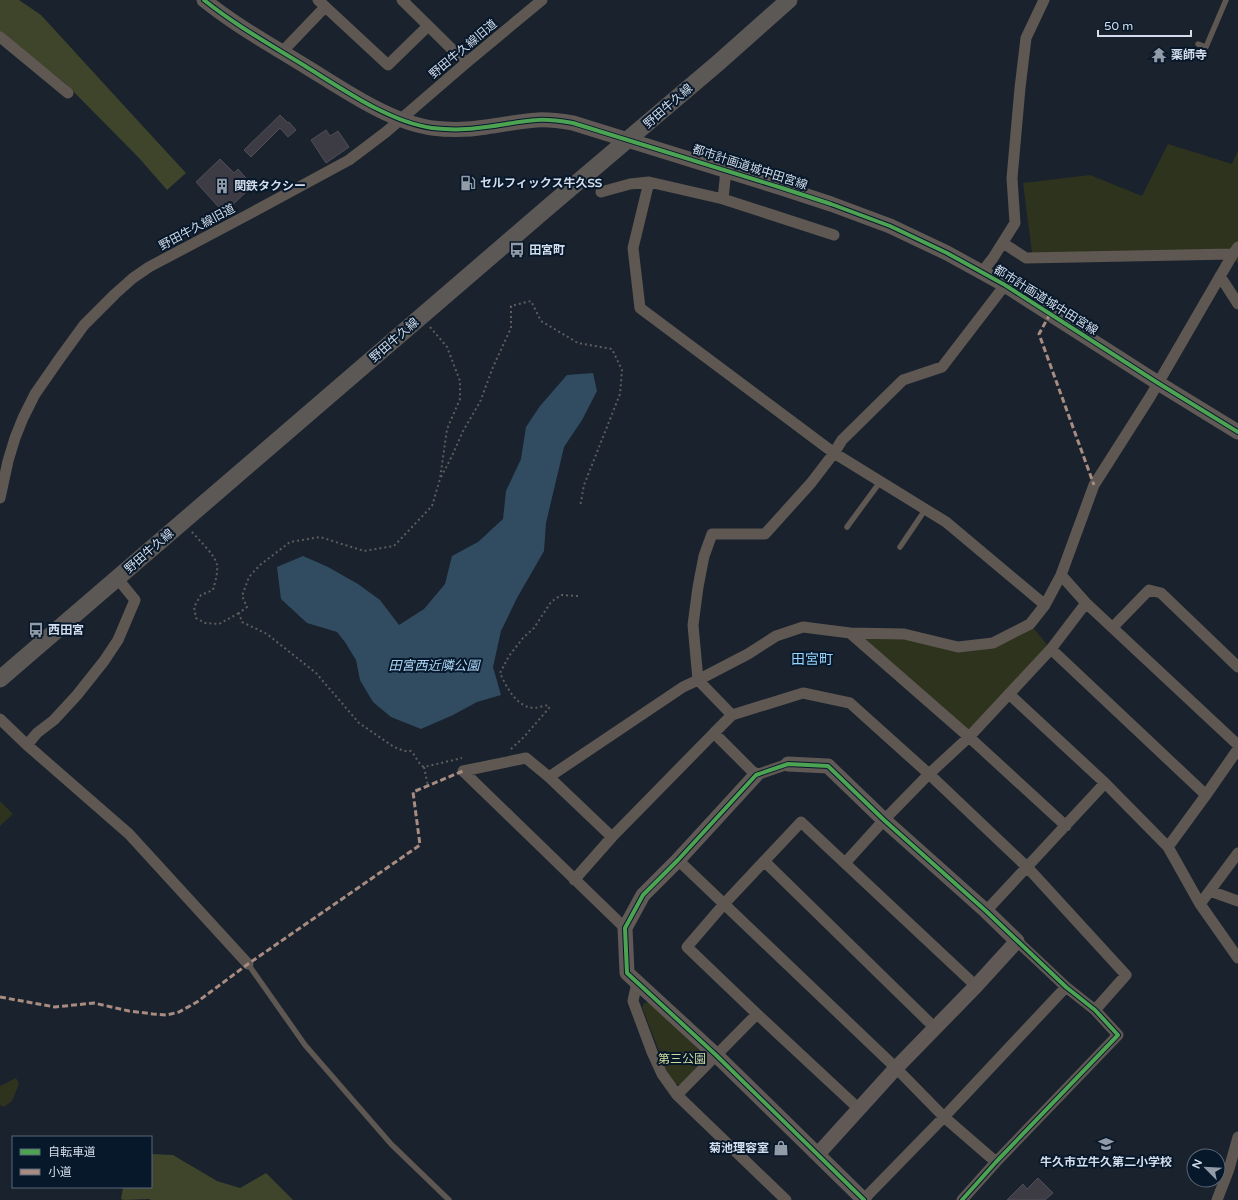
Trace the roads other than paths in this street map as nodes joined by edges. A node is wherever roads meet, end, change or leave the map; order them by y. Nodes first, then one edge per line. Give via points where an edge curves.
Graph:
1 (204, 0) edge
2 (402, 0) edge
3 (542, 0) edge
4 (789, 0) edge
5 (1044, 0) edge
6 (1226, 0) edge
7 (322, 3) edge
8 (428, 26) junction
9 (0, 37) edge
10 (1198, 44) dead end
11 (282, 52) junction
12 (466, 63) junction
13 (68, 93) dead end
14 (400, 120) junction
15 (628, 140) junction
16 (726, 170) junction
17 (649, 182) junction
18 (601, 192) dead end
19 (723, 199) junction
20 (834, 235) dead end
21 (1003, 243) junction
22 (1235, 251) edge
23 (982, 272) junction
24 (1220, 276) junction
25 (1005, 286) junction
26 (1238, 304) edge
27 (1158, 383) junction
28 (1238, 432) edge
29 (834, 453) junction
30 (880, 482) junction
31 (0, 498) edge
32 (925, 510) junction
33 (846, 527) dead end
34 (900, 547) dead end
35 (1061, 575) junction
36 (117, 578) junction
37 (1086, 603) junction
38 (1045, 605) junction
39 (1113, 627) junction
40 (850, 633) junction
41 (1051, 649) junction
42 (1238, 666) edge
43 (0, 679) edge
44 (698, 680) junction
45 (1009, 694) junction
46 (732, 714) junction
47 (0, 719) edge
48 (714, 733) junction
49 (969, 737) junction
50 (27, 745) junction
51 (1238, 745) edge
52 (1238, 749) edge
53 (788, 764) joint
54 (929, 774) junction
55 (756, 775) junction
56 (549, 777) junction
57 (1105, 783) junction
58 (1206, 795) junction
59 (884, 820) junction
60 (1066, 826) junction
61 (612, 837) junction
62 (1168, 847) junction
63 (1238, 853) edge
64 (678, 860) junction
65 (764, 861) junction
66 (845, 863) junction
67 (1028, 868) junction
68 (574, 880) junction
69 (1210, 891) junction
70 (1238, 901) edge
71 (724, 904) junction
72 (1200, 904) junction
73 (986, 911) junction
74 (625, 928) junction
75 (1017, 942) junction
76 (1238, 958) edge
77 (248, 964) joint
78 (637, 982) junction
79 (976, 986) junction
80 (1066, 987) junction
81 (1095, 1010) junction
82 (757, 1014) junction
83 (935, 1028) junction
84 (716, 1055) junction
85 (896, 1068) junction
86 (677, 1095) junction
87 (859, 1109) junction
88 (944, 1117) junction
89 (1238, 1137) edge
90 (818, 1154) junction
91 (996, 1162) junction
92 (1233, 1170) edge
93 (449, 1200) edge
94 (786, 1200) edge
95 (863, 1200) edge
96 (962, 1200) edge
97 (1217, 1200) edge

1 - 11 street, 都市計画道城中田宮線 via 233,22
2 - 8 street
3 - 12 street, 野田牛久線旧道
4 - 15 main road, 野田牛久線
5 - 21 street via 1026,38 1012,178 1015,223
6 - 10 lane via 1206,47
7 - 8 street via 388,65
7 - 11 street
8 - 12 street
9 - 13 street
11 - 14 street, 都市計画道城中田宮線
12 - 14 street, 野田牛久線旧道
14 - 15 street, 都市計画道城中田宮線 via 431,128 457,129 553,120 577,124
14 - 31 street, 野田牛久線旧道 via 349,160 149,267 114,294 84,325 36,394 15,438
15 - 16 street, 都市計画道城中田宮線
15 - 36 main road, 野田牛久線 via 421,316 186,526
16 - 19 street
16 - 23 street, 都市計画道城中田宮線 via 890,226
17 - 18 street
17 - 19 street
17 - 29 street via 634,248 640,308
19 - 20 street
21 - 22 street via 1026,258
21 - 23 street
22 - 24 street
23 - 25 street, 都市計画道城中田宮線
24 - 26 street
24 - 27 street
25 - 27 street, 都市計画道城中田宮線
25 - 29 street via 942,367 903,380 842,440
27 - 28 street, 都市計画道城中田宮線
27 - 35 street via 1094,485
29 - 30 street
29 - 44 street via 765,534 712,534 704,556 693,625
30 - 32 street
30 - 33 lane
32 - 34 lane
32 - 38 street via 946,522
35 - 37 street
35 - 38 street
36 - 43 main road, 野田牛久線
36 - 50 street via 135,600 118,640 77,695
37 - 39 street
37 - 41 street
38 - 40 street via 1030,624 993,643 958,647 904,634
39 - 42 street via 1149,590 1161,592
39 - 51 street
40 - 44 street via 803,627 776,636
40 - 49 street
41 - 45 street
41 - 58 street
44 - 46 street
44 - 56 street via 683,687
45 - 49 street
45 - 57 street
46 - 48 street
46 - 54 street via 803,692 850,703
47 - 50 street
48 - 55 street
48 - 61 street
49 - 54 street
49 - 60 street
50 - 77 street via 129,834
52 - 58 street
53 - 55 street
53 - 59 street via 828,766
54 - 59 street
54 - 67 street
55 - 64 street
56 - 61 street
56 - 68 street via 526,758 463,772
57 - 60 street
57 - 62 street
58 - 62 street
59 - 66 street
59 - 73 street
60 - 67 street
61 - 68 street
62 - 72 street
63 - 69 street
64 - 71 street
64 - 74 street via 643,895
65 - 66 street via 801,822
65 - 71 street
65 - 83 street
66 - 79 street
67 - 73 street
67 - 81 street via 1126,975
68 - 74 street
69 - 70 street
69 - 72 street
71 - 82 street via 687,947
71 - 85 street
72 - 76 street
73 - 75 street
74 - 78 street via 627,973
75 - 79 street
75 - 80 street
77 - 93 lane via 305,1045 391,1144
78 - 84 street
78 - 86 street via 633,1001 662,1074
79 - 83 street
80 - 81 street
80 - 88 street
81 - 91 street via 1118,1035
82 - 84 street
82 - 87 street
83 - 85 street
84 - 86 street
84 - 90 street
85 - 87 street
85 - 88 street
86 - 94 street
87 - 90 street
88 - 91 street
88 - 95 street
89 - 92 street
90 - 95 street
91 - 96 street
92 - 97 street

